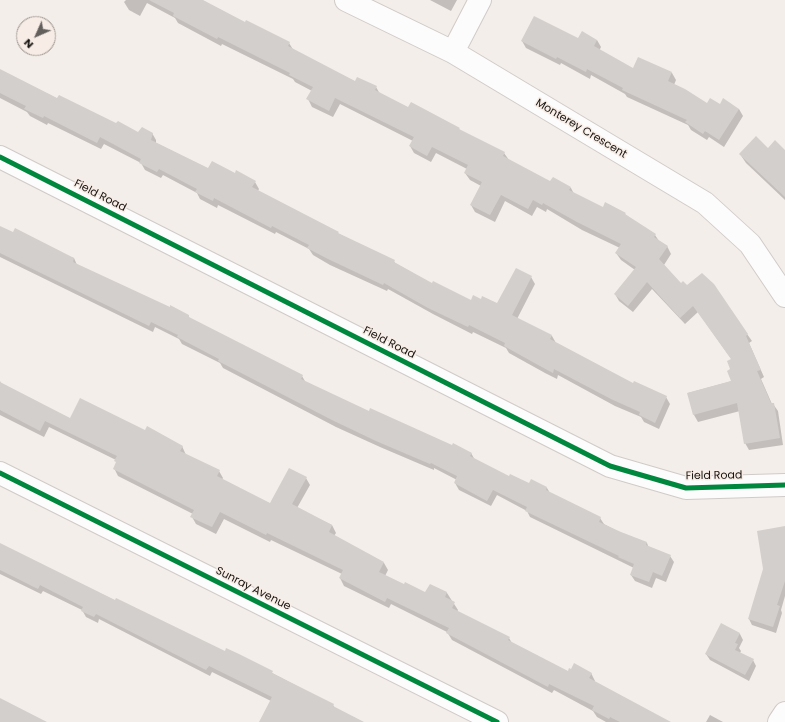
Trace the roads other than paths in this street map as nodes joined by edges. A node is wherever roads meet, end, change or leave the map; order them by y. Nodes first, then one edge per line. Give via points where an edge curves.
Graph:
1 (346, 0) edge
2 (480, 0) edge
3 (453, 52) junction
4 (0, 157) edge
5 (785, 296) edge
6 (0, 473) edge
7 (785, 485) edge
8 (785, 713) edge
9 (497, 722) edge
10 (779, 722) edge

1 - 3 street, Monterey Crescent
2 - 3 street
3 - 5 street, Monterey Crescent via 705,203 750,244
4 - 7 street, Field Road via 610,466 686,488
6 - 9 street, Sunray Avenue
8 - 10 street

